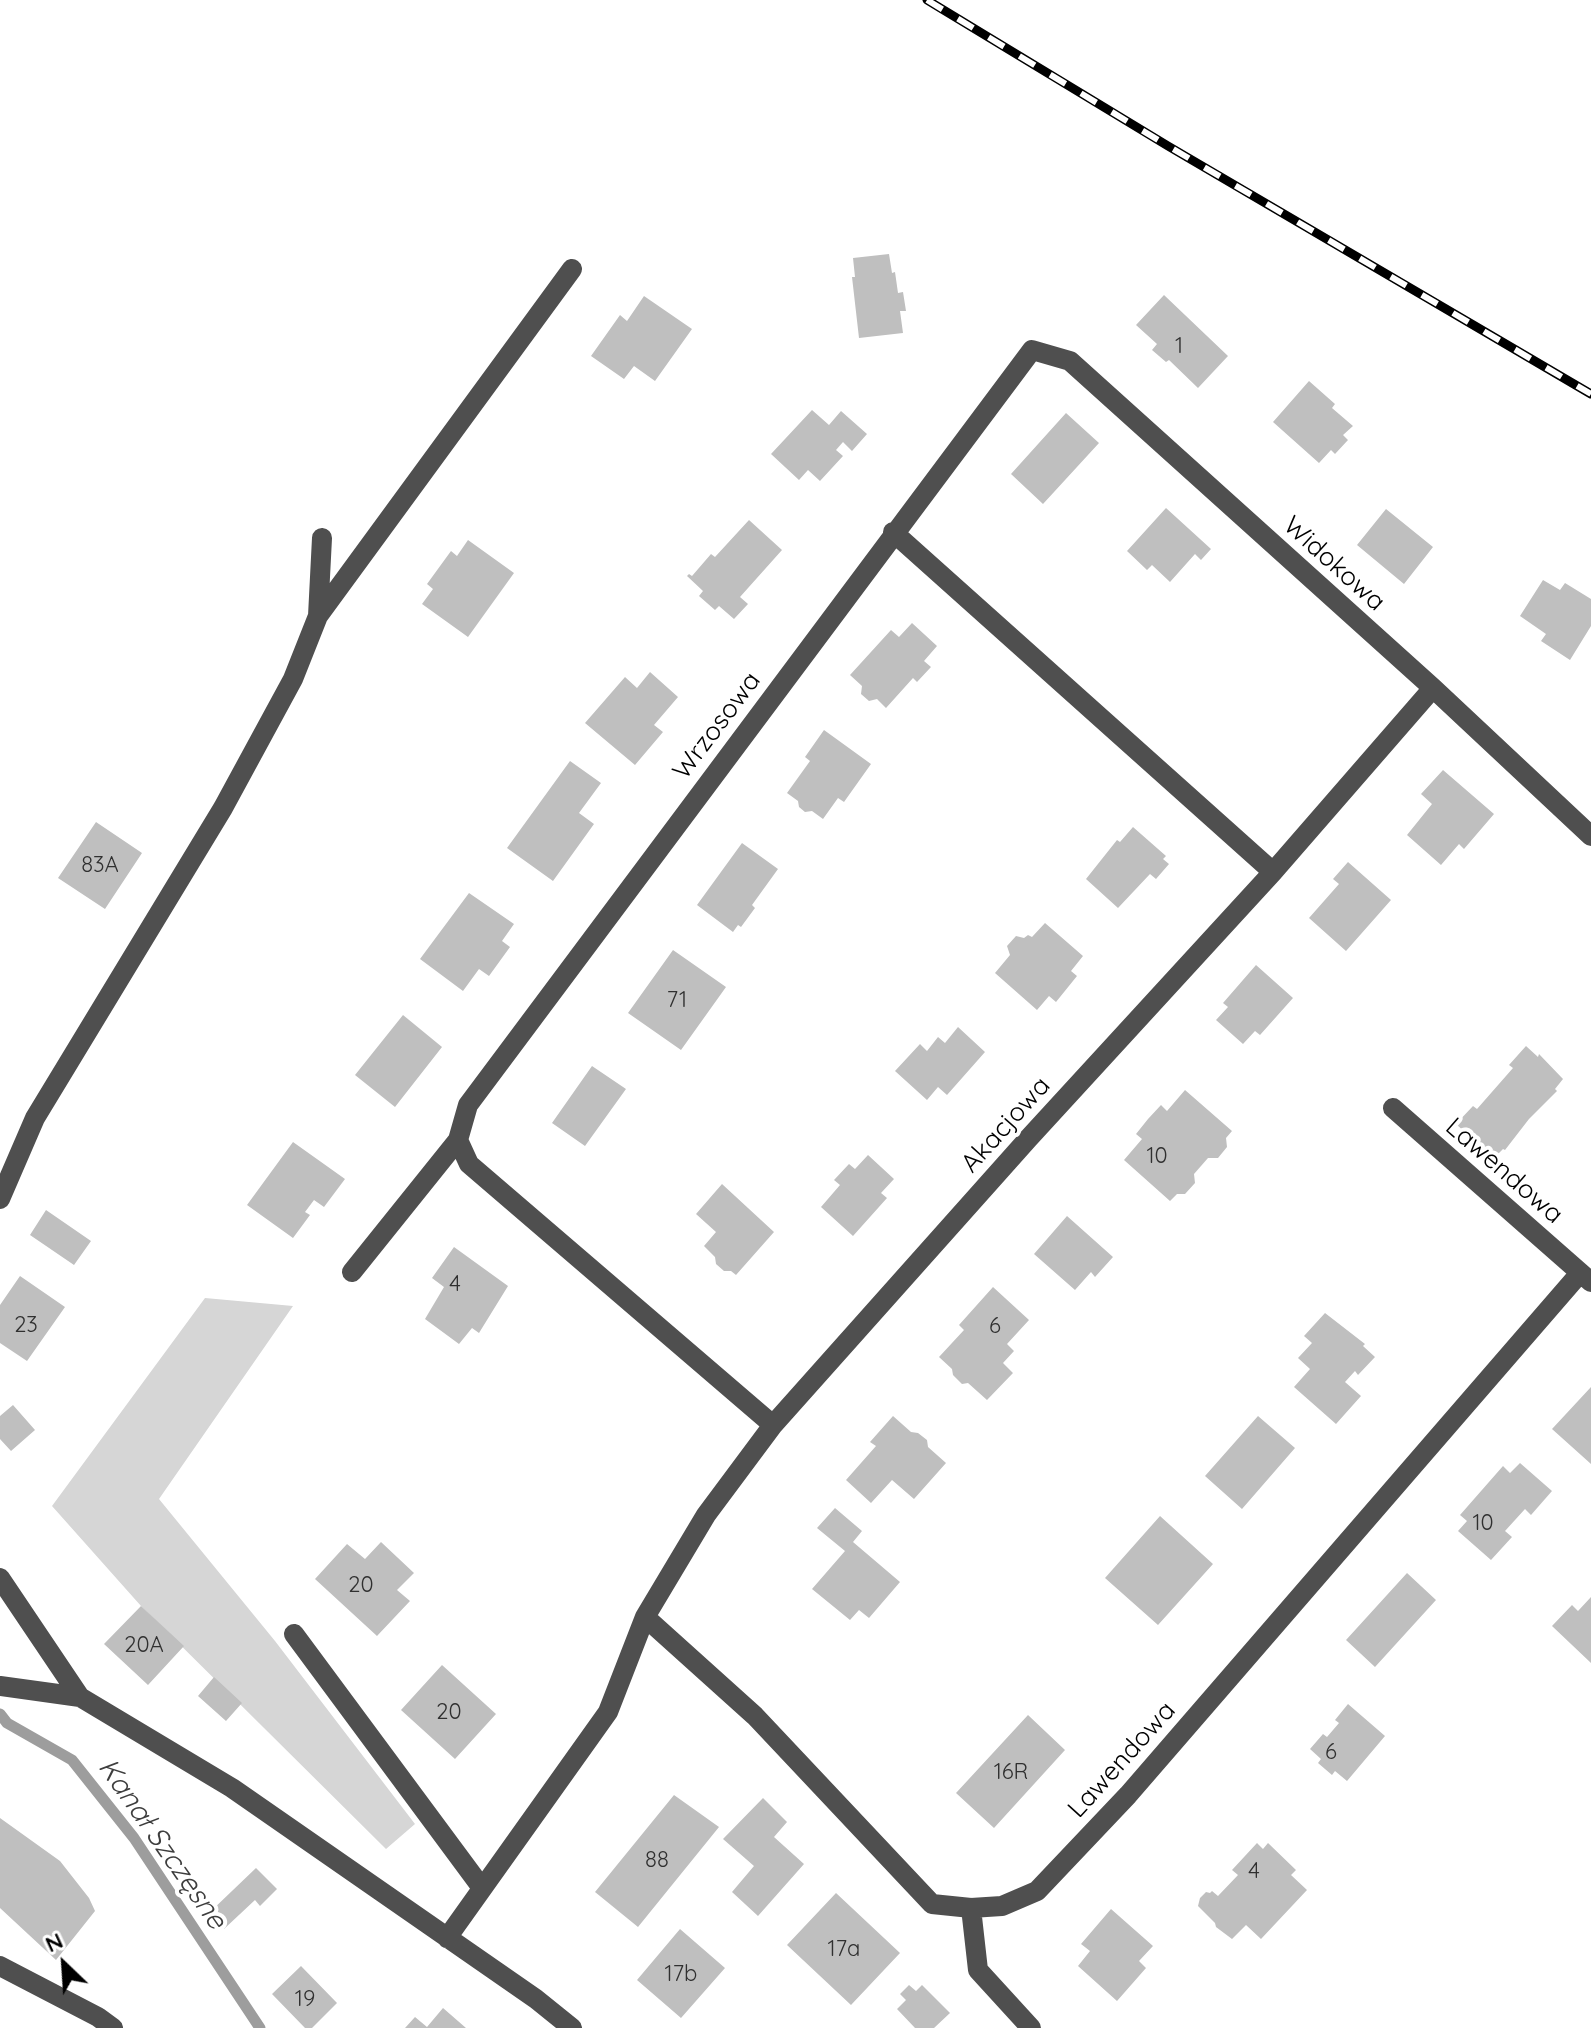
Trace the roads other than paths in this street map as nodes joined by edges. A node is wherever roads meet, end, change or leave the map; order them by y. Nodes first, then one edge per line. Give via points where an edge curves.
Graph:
1 (572, 269) dead end
2 (1032, 350) joint
3 (893, 532) junction
4 (322, 538) dead end
5 (318, 616) junction
6 (1433, 688) junction
7 (1591, 836) edge
8 (1273, 872) junction
9 (1393, 1108) dead end
10 (458, 1140) junction
11 (0, 1199) edge
12 (352, 1272) dead end
13 (1586, 1278) edge
14 (773, 1425) junction
15 (0, 1578) edge
16 (645, 1617) junction
17 (294, 1634) dead end
18 (1, 1686) edge
19 (80, 1697) junction
20 (482, 1888) junction
21 (971, 1908) junction
22 (447, 1938) junction
23 (0, 1966) edge
24 (113, 2028) edge
25 (572, 2028) edge
26 (1031, 2028) edge

1 - 5 street
2 - 3 street, Wrzosowa
2 - 6 street, Widokowa via 1070,361
3 - 8 street
3 - 10 street, Wrzosowa via 468,1105
4 - 5 street
5 - 11 street via 293,679 223,808 35,1118
6 - 7 street, Widokowa
6 - 8 street, Akacjowa
8 - 14 street, Akacjowa
9 - 13 street, Lawendowa
10 - 12 street
10 - 14 street via 469,1164
13 - 21 street, Lawendowa via 1037,1891 1002,1906
14 - 16 street, Akacjowa via 706,1515
15 - 19 street
16 - 20 street, Akacjowa via 608,1712
16 - 21 street, Lawendowa via 755,1716 932,1904
17 - 20 street
18 - 19 street
19 - 22 street via 232,1788
20 - 22 street, Akacjowa
21 - 26 street via 978,1970
22 - 25 street
23 - 24 street

